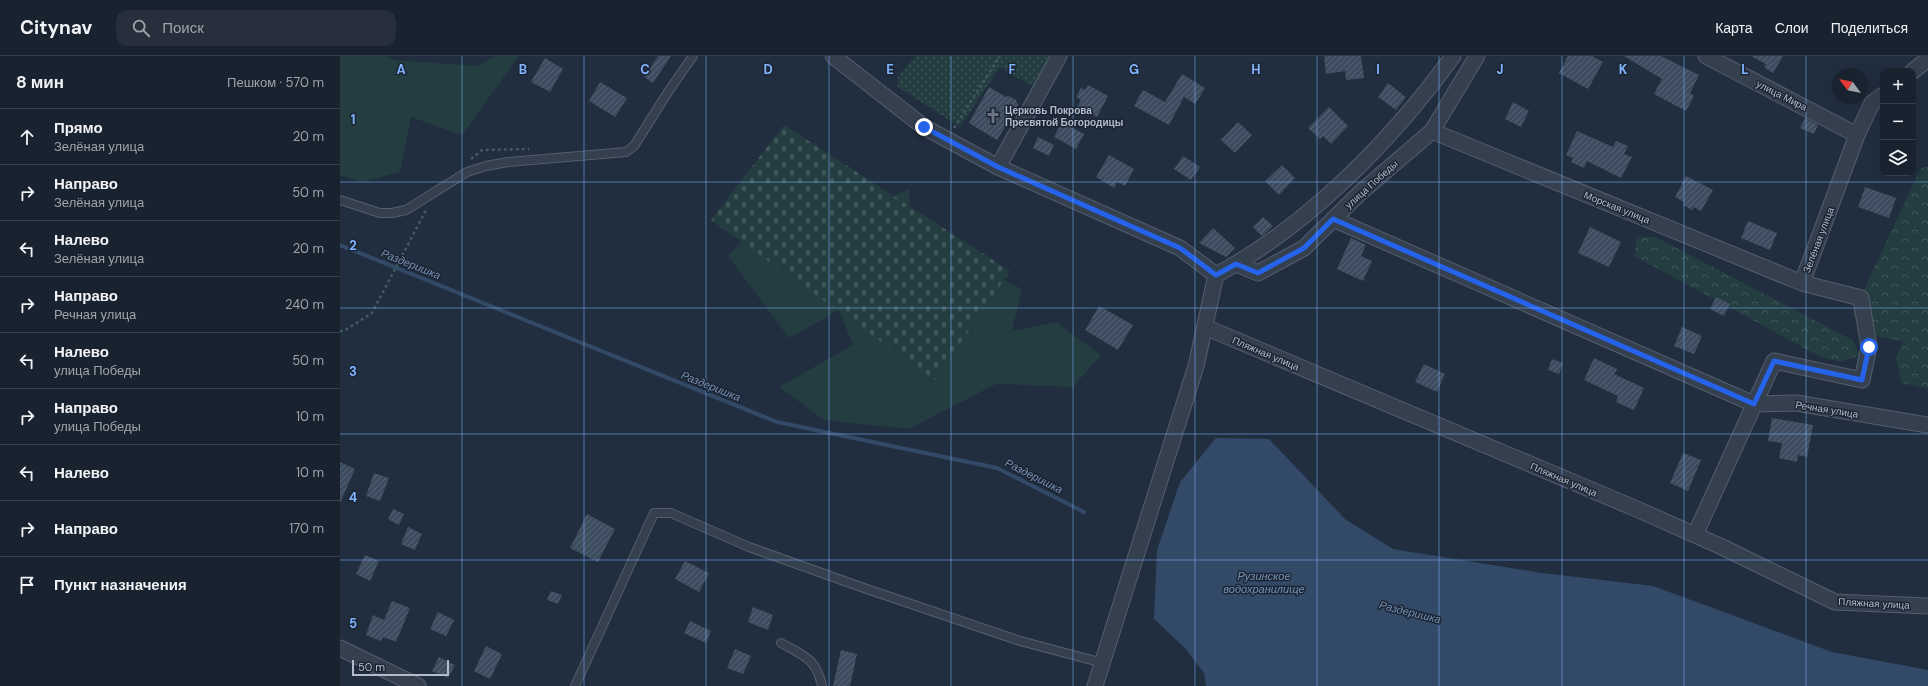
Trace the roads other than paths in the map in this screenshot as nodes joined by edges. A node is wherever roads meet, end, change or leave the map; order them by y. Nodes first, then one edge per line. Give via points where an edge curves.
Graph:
1 (693, 56) edge
2 (833, 56) edge
3 (1059, 56) edge
4 (1453, 56) edge
5 (1477, 56) edge
6 (1706, 56) edge
7 (1928, 59) edge
8 (1916, 69) edge
9 (1880, 97) edge
10 (1432, 131) junction
11 (1857, 135) junction
12 (998, 167) junction
13 (340, 200) edge
14 (1333, 219) junction
15 (1236, 264) junction
16 (1216, 275) junction
17 (1802, 283) junction
18 (1205, 327) junction
19 (1754, 404) junction
20 (1928, 425) edge
21 (1695, 535) junction
22 (1928, 606) edge
23 (781, 643) dead end
24 (340, 648) edge
25 (1103, 663) junction
26 (418, 686) edge
27 (575, 686) edge
28 (822, 686) edge
29 (1095, 686) edge

1 - 13 lane via 634,146 626,152 486,166 468,172 406,210 392,213 380,213
2 - 12 street via 924,127
3 - 12 street
4 - 15 street via 1430,88 1365,160 1279,237
5 - 10 street, улица Победы
6 - 11 street, улица Мира
7 - 8 street
9 - 11 street, Зелёная улица via 1872,103
10 - 14 street, улица Победы
10 - 17 street, Морская улица
11 - 17 street, Зелёная улица
12 - 16 street via 1180,248
14 - 15 street, улица Победы via 1304,248 1258,273
14 - 19 street, Речная улица
15 - 16 street
16 - 18 street
17 - 19 street, Зелёная улица via 1860,298 1869,347 1862,380 1774,361
18 - 21 street, Пляжная улица
18 - 25 street via 1196,366
19 - 20 street, Речная улица via 1796,403
19 - 21 street, Зелёная улица
21 - 22 street, Пляжная улица via 1835,602
23 - 28 lane via 813,661
24 - 26 street
25 - 27 lane via 1018,640 869,589 749,547 671,513 654,513
25 - 29 street

